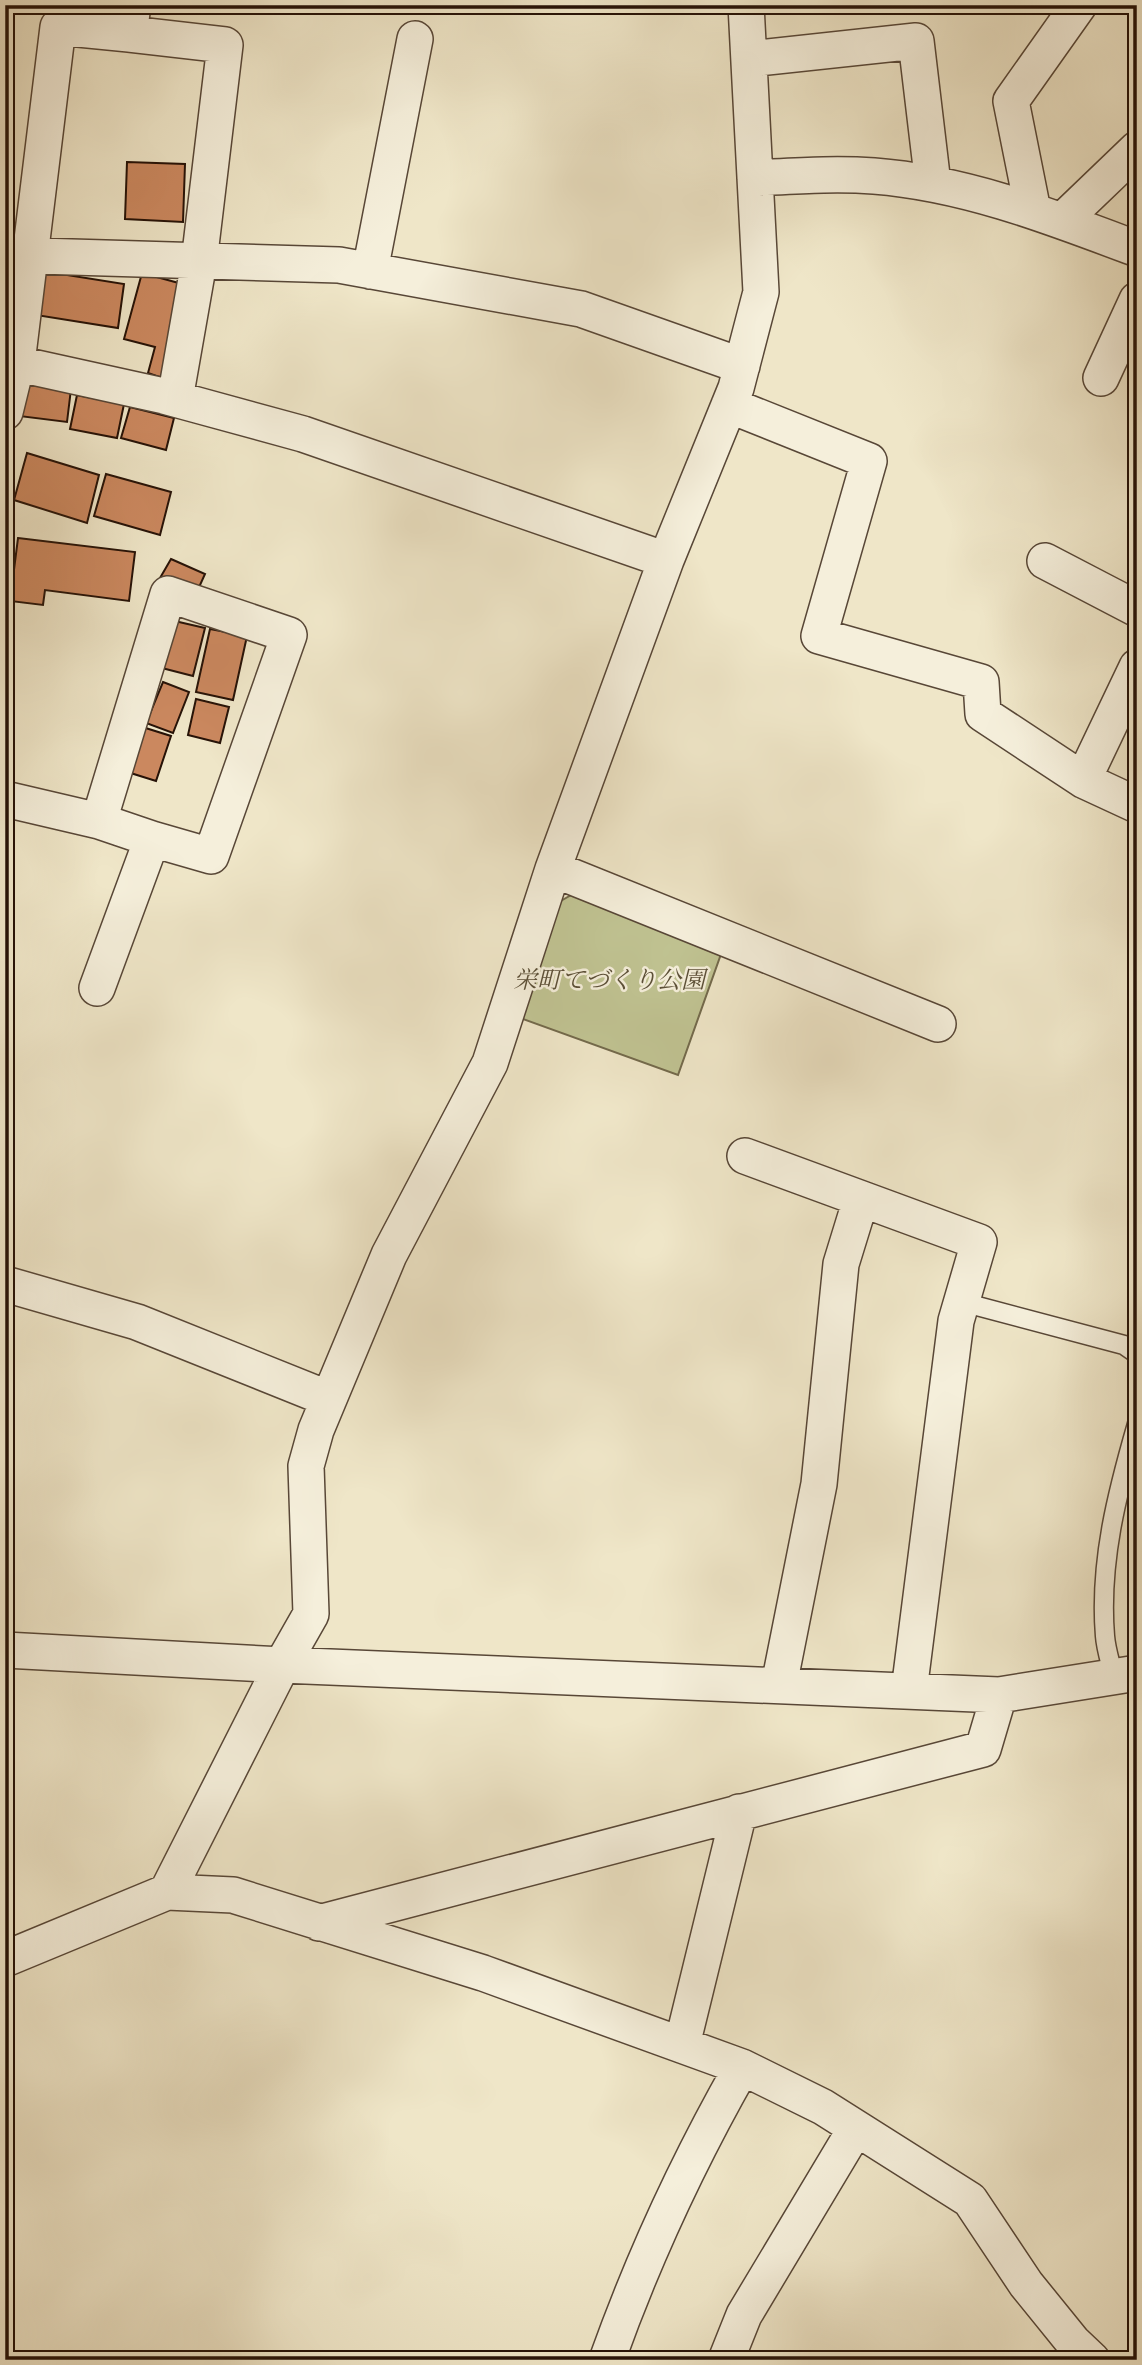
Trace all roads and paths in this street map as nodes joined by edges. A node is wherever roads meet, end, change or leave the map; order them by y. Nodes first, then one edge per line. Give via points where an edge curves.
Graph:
1 (746, 5) edge
2 (1079, 5) edge
3 (131, 20) edge
4 (415, 39) dead end
5 (750, 60) junction
6 (1137, 149) edge
7 (755, 178) junction
8 (933, 184) junction
9 (1048, 216) junction
10 (1137, 249) edge
11 (18, 256) edge
12 (199, 262) junction
13 (370, 271) junction
14 (1137, 300) edge
15 (11, 362) edge
16 (742, 366) junction
17 (1101, 378) dead end
18 (175, 399) junction
19 (729, 405) junction
20 (5, 412) edge
21 (666, 560) junction
22 (1045, 561) dead end
23 (1137, 609) edge
24 (1137, 667) edge
25 (1083, 780) junction
26 (5, 799) edge
27 (1137, 806) edge
28 (99, 821) junction
29 (152, 839) junction
30 (553, 869) junction
31 (97, 988) dead end
32 (938, 1024) dead end
33 (745, 1156) dead end
34 (861, 1199) junction
35 (5, 1284) edge
36 (962, 1303) junction
37 (1137, 1354) edge
38 (330, 1399) junction
39 (1137, 1424) edge
40 (5, 1650) edge
41 (282, 1665) junction
42 (1126, 1675) edge
43 (779, 1685) junction
44 (909, 1691) junction
45 (999, 1695) junction
46 (739, 1812) junction
47 (167, 1892) junction
48 (319, 1923) junction
49 (5, 1959) edge
50 (682, 2045) junction
51 (742, 2067) junction
52 (856, 2128) junction
53 (607, 2360) edge
54 (726, 2360) edge
55 (1091, 2360) edge

1 - 5 street
2 - 9 street via 1011,101
3 - 11 street via 58,27
3 - 12 street via 225,45
4 - 13 street
5 - 7 street
5 - 8 street via 916,41
6 - 9 street
7 - 8 street via 843,174
7 - 16 street via 761,292
8 - 9 street
9 - 10 street
11 - 12 street
11 - 15 street
12 - 13 street via 339,265
12 - 18 street
13 - 16 street via 581,309
14 - 17 street
15 - 18 street
15 - 20 street
16 - 19 street
18 - 21 street via 303,434
19 - 21 street
19 - 25 street via 870,461 819,636 981,682 983,714
21 - 30 street
22 - 23 street
24 - 25 street
25 - 27 street
26 - 28 street
28 - 29 street
28 - 29 street via 168,594 289,635 211,856
29 - 31 street
30 - 32 street
30 - 38 street via 490,1063 389,1255
33 - 34 street
34 - 36 street via 979,1242
34 - 43 street via 841,1264 819,1485
35 - 38 street via 137,1322
36 - 37 lane via 1124,1345
36 - 44 street via 956,1321
38 - 41 street via 306,1466 311,1614
39 - 42 lane via 1104,1569 1105,1638
40 - 41 street
41 - 43 street
41 - 47 street
42 - 45 street
43 - 44 street
44 - 45 street
45 - 46 street via 983,1748
46 - 48 street
46 - 50 street
47 - 48 street via 233,1895
47 - 49 street
48 - 50 street via 483,1973
50 - 51 street
51 - 52 street
51 - 53 street via 704,2134
52 - 54 street via 744,2315
52 - 55 street via 970,2200 1026,2284

